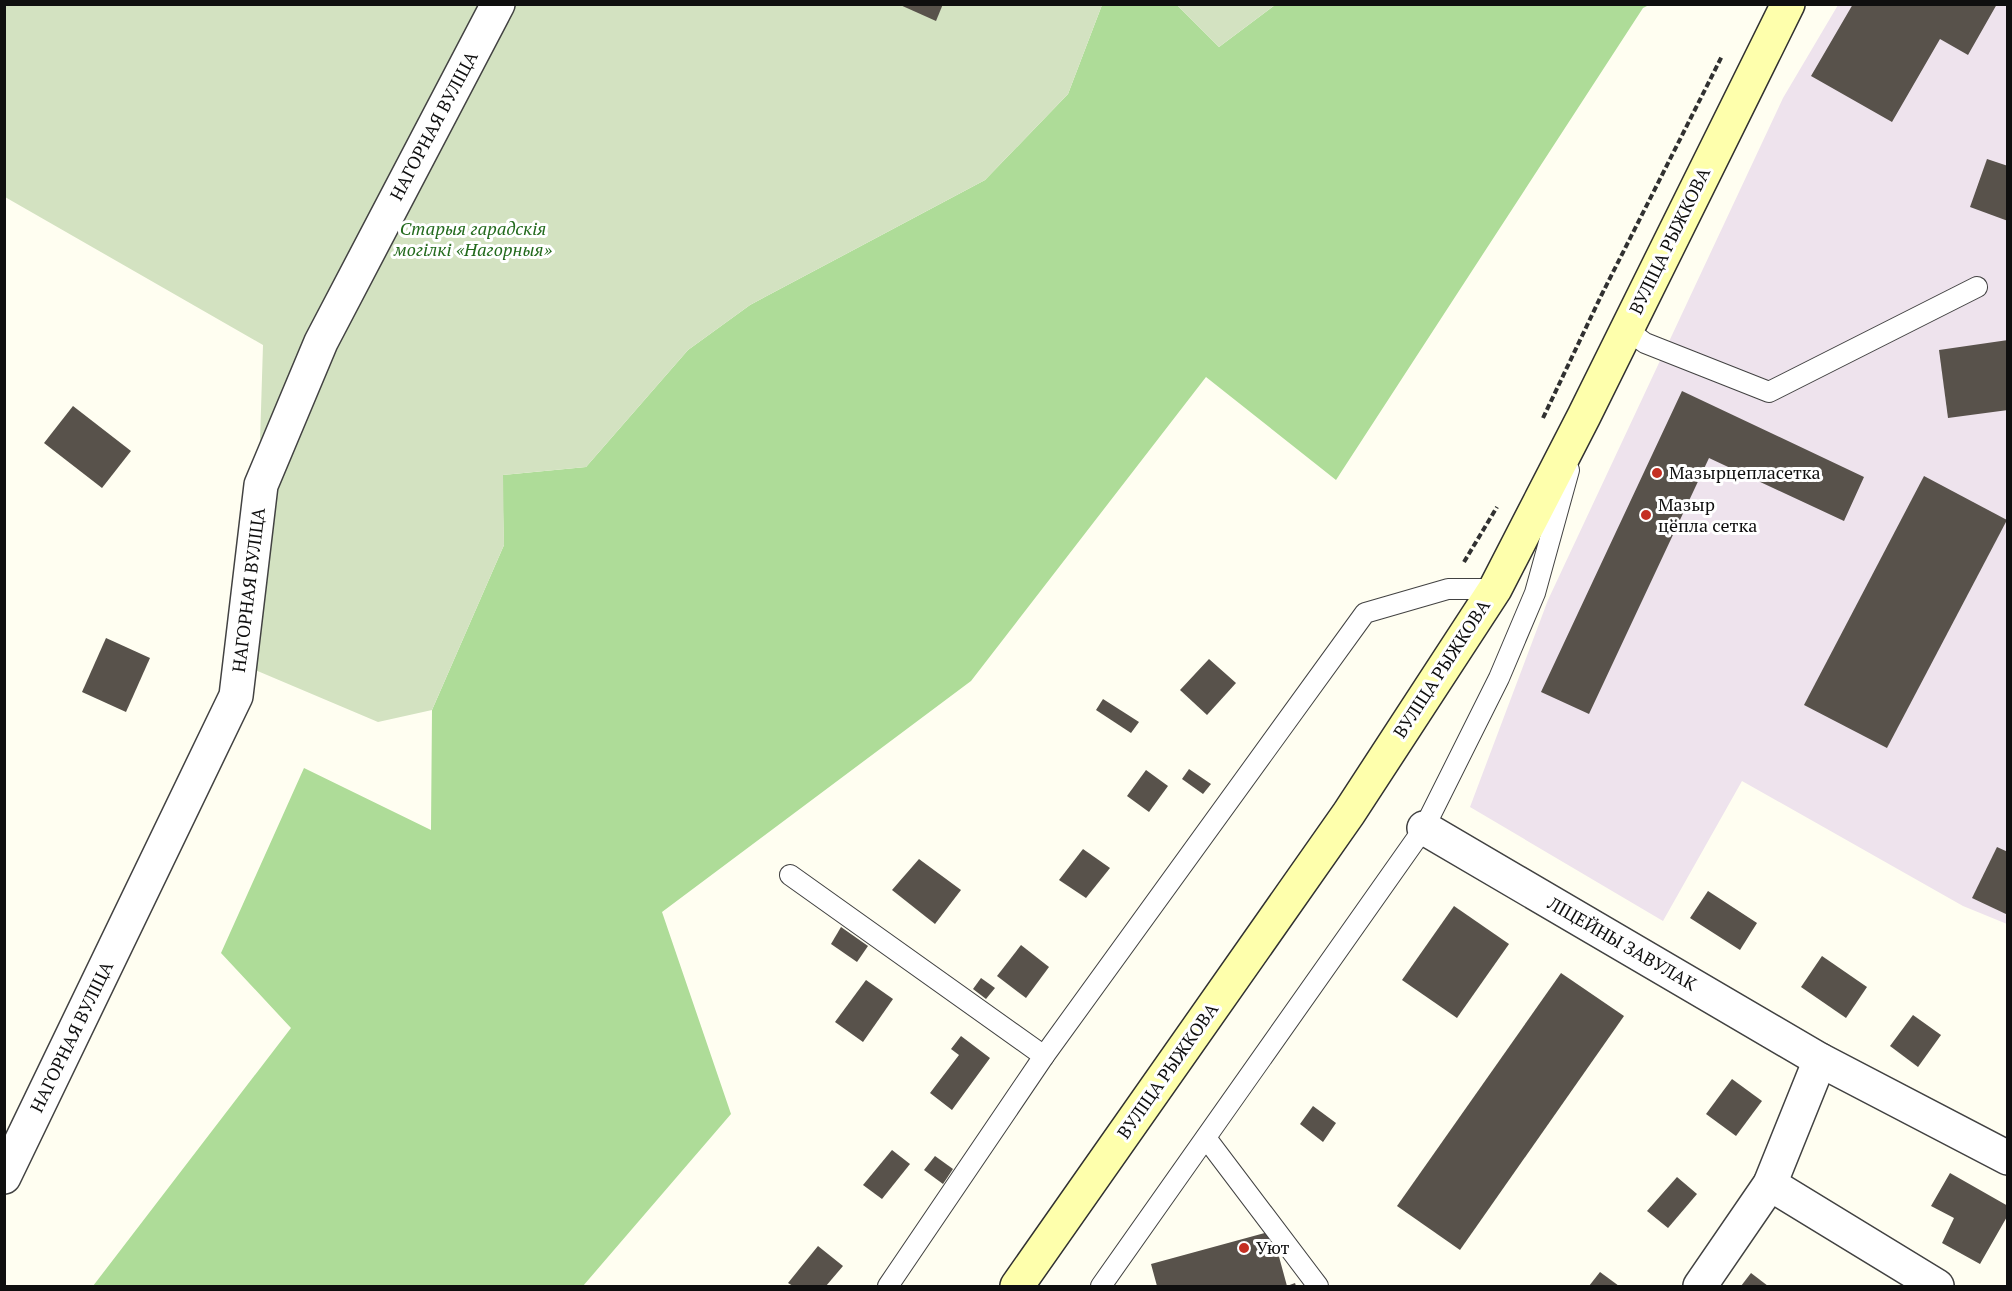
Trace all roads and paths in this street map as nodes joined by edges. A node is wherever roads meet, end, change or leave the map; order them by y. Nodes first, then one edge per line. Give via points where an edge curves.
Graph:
1 (498, 4) edge
2 (1788, 4) edge
3 (1724, 54) dead end
4 (1977, 287) dead end
5 (1626, 329) junction
6 (1584, 416) junction
7 (1539, 426) dead end
8 (1501, 499) dead end
9 (1448, 589) junction
10 (1495, 589) junction
11 (1424, 828) junction
12 (790, 875) dead end
13 (1044, 1056) junction
14 (1820, 1060) junction
15 (1206, 1138) junction
16 (2007, 1158) edge
17 (4, 1178) edge
18 (1770, 1184) junction
19 (888, 1287) edge
20 (1017, 1287) edge
21 (1101, 1287) edge
22 (1318, 1287) edge
23 (1700, 1287) edge
24 (1937, 1287) edge

1 - 17 street, НАГОРНАЯ ВУЛІЦА via 321,342 261,485 236,696
2 - 5 main road, ВУЛІЦА РЫЖКОВА
3 - 7 path
4 - 5 lane via 1769,392 1646,342
5 - 6 main road, ВУЛІЦА РЫЖКОВА
6 - 10 main road, ВУЛІЦА РЫЖКОВА
6 - 11 lane via 1535,593 1499,678
8 - 9 path
9 - 10 lane
9 - 13 lane via 1365,613
10 - 20 main road, ВУЛІЦА РЫЖКОВА via 1348,813
11 - 14 street, ЛІЦЕЙНЫ ЗАВУЛАК
11 - 15 lane
12 - 13 lane
13 - 19 lane
14 - 16 street, ЛІЦЕЙНЫ ЗАВУЛАК
14 - 18 street
15 - 21 lane
15 - 22 lane
18 - 23 street
18 - 24 street

